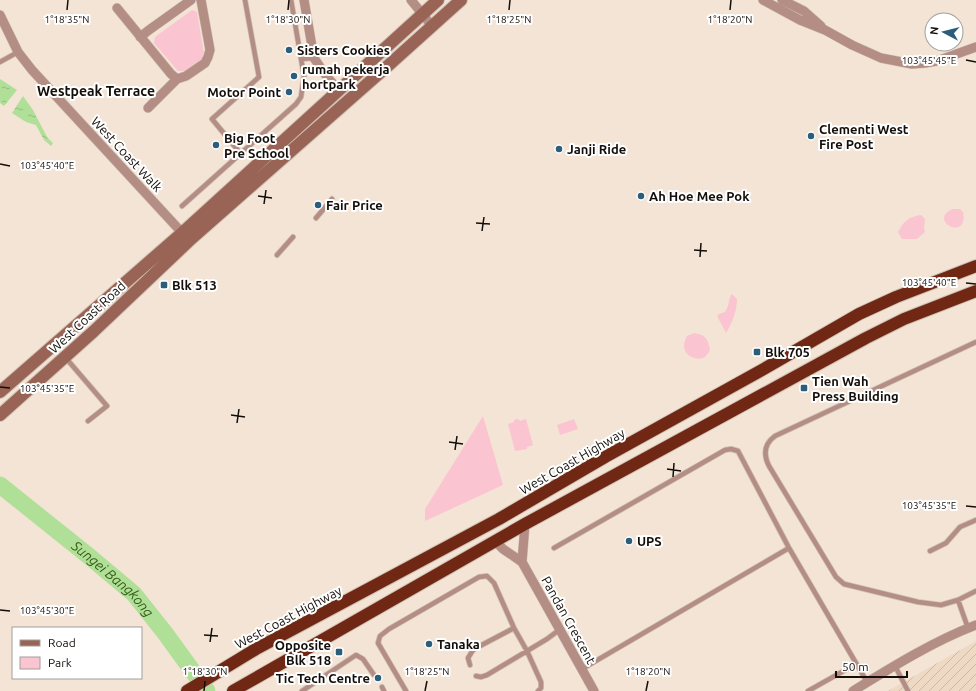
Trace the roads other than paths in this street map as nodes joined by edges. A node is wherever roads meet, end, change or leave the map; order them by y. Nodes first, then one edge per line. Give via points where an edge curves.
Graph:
1 (191, 0) edge
2 (201, 0) edge
3 (245, 0) edge
4 (291, 0) edge
5 (304, 0) edge
6 (411, 0) edge
7 (438, 0) edge
8 (461, 0) edge
9 (763, 0) edge
10 (782, 0) edge
11 (117, 8) dead end
12 (423, 13) junction
13 (0, 15) edge
14 (432, 26) junction
15 (824, 30) junction
16 (140, 38) junction
17 (976, 46) edge
18 (18, 52) junction
19 (314, 58) junction
20 (301, 59) junction
21 (0, 62) edge
22 (177, 79) junction
23 (339, 90) junction
24 (148, 108) dead end
25 (286, 137) junction
26 (297, 146) junction
27 (248, 148) junction
28 (241, 154) junction
29 (260, 161) junction
30 (332, 199) dead end
31 (182, 206) dead end
32 (316, 218) dead end
33 (186, 236) junction
34 (293, 237) dead end
35 (277, 255) dead end
36 (976, 266) edge
37 (133, 276) junction
38 (141, 285) junction
39 (976, 291) edge
40 (976, 342) edge
41 (65, 357) junction
42 (0, 392) edge
43 (693, 409) junction
44 (0, 415) edge
45 (88, 421) dead end
46 (704, 426) junction
47 (976, 520) edge
48 (525, 524) junction
49 (495, 542) junction
50 (554, 548) dead end
51 (789, 548) junction
52 (930, 551) dead end
53 (522, 562) junction
54 (976, 591) edge
55 (958, 600) junction
56 (972, 627) edge
57 (514, 628) junction
58 (559, 630) junction
59 (527, 651) junction
60 (856, 664) junction
61 (470, 665) dead end
62 (895, 666) junction
63 (582, 670) junction
64 (374, 675) dead end
65 (476, 676) dead end
66 (867, 682) junction
67 (234, 690) edge
68 (187, 691) edge
69 (302, 691) edge
70 (406, 691) edge
71 (538, 691) edge
72 (594, 691) edge
73 (808, 691) edge
74 (853, 691) edge
75 (908, 691) edge

1 - 16 street
2 - 22 street via 210,50 208,57 205,63
3 - 28 lane via 259,77 212,118
4 - 20 lane
5 - 19 street
6 - 12 street
7 - 12 main road, West Coast Road
8 - 14 main road, West Coast Road
9 - 15 street
10 - 15 street via 804,11
11 - 16 street
12 - 14 street
12 - 23 main road, West Coast Road
13 - 18 street, West Coast Walk
14 - 26 main road, West Coast Road
15 - 17 street via 881,58 912,64 937,61
16 - 22 street
18 - 21 lane
18 - 33 street, West Coast Walk
19 - 20 lane
19 - 23 street
20 - 27 lane via 304,76 301,97
22 - 24 street
23 - 25 main road, West Coast Road
25 - 26 main road via 293,140
25 - 29 main road, West Coast Road
26 - 33 main road, West Coast Road
27 - 28 lane
27 - 29 lane
28 - 31 lane
29 - 33 main road, West Coast Road
30 - 32 lane
33 - 37 main road, West Coast Road
33 - 38 main road, West Coast Road
34 - 35 lane
36 - 43 highway, West Coast Highway via 859,314
37 - 38 main road
37 - 42 main road, West Coast Road
38 - 41 main road, West Coast Road
39 - 46 highway via 866,338
40 - 55 lane via 775,436 766,445 765,453 769,466 840,582 848,586 937,605
41 - 44 main road, West Coast Road
41 - 45 lane via 107,406
43 - 46 highway via 704,415
43 - 68 highway, West Coast Highway via 499,519 268,643
46 - 48 highway
47 - 52 lane via 960,527 941,546
48 - 49 highway
48 - 53 street
49 - 53 street, Pandan Crescent
49 - 67 highway
50 - 51 lane via 725,450 731,449 738,451
51 - 60 lane
51 - 63 lane
53 - 58 street, Pandan Crescent
54 - 55 lane
55 - 56 lane
56 - 62 street
57 - 59 lane
57 - 61 lane via 473,650 468,658
57 - 70 lane via 494,583 487,576 483,576 388,629 380,636 378,643
58 - 59 lane
58 - 63 street, Pandan Crescent
59 - 65 lane via 487,675
59 - 71 lane via 541,682
60 - 66 lane
60 - 73 lane
62 - 66 street
62 - 75 lane
63 - 72 street, Pandan Crescent
64 - 69 lane via 363,659 356,655
66 - 74 street

